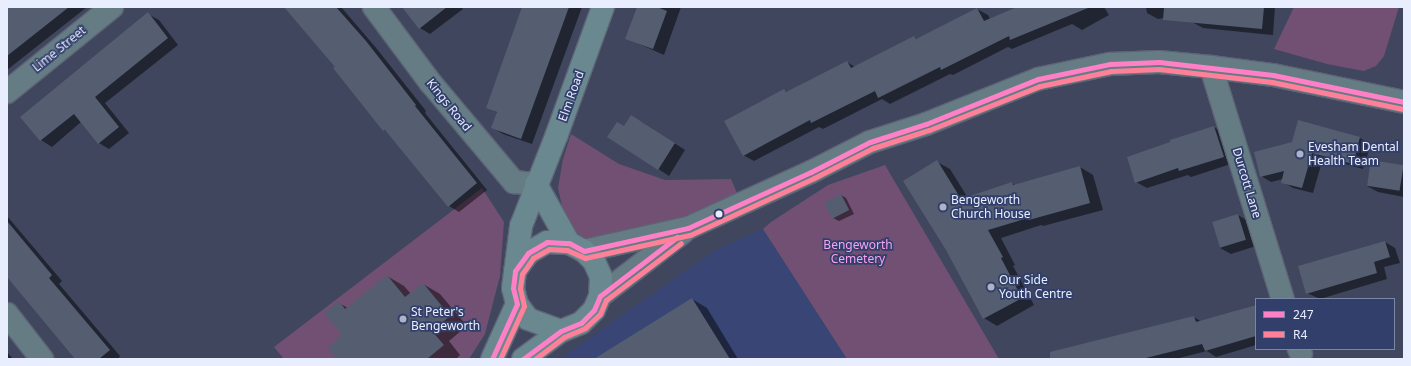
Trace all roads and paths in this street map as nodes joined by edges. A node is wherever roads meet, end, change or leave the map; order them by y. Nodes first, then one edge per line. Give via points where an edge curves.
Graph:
1 (112, 7) edge
2 (374, 7) edge
3 (603, 7) edge
4 (1211, 66) junction
5 (7, 92) edge
6 (1404, 102) edge
7 (536, 184) junction
8 (688, 228) junction
9 (577, 247) junction
10 (516, 271) junction
11 (600, 296) junction
12 (1283, 298) edge
13 (516, 304) junction
14 (7, 314) edge
15 (561, 331) junction
16 (42, 359) edge
17 (492, 359) edge
18 (523, 359) edge

1 - 5 street, Lime Street
2 - 7 street, Kings Road via 435,88 514,182
3 - 7 main road, Elm Road
4 - 6 street via 1273,75
4 - 8 street via 1159,62 1110,64 1038,79 926,124 870,142
4 - 12 street, Durcott Lane
7 - 9 main road
7 - 10 main road, Elm Road via 521,226
8 - 9 street
8 - 11 street
9 - 10 main road via 547,242 528,253
9 - 11 main road via 594,261 601,278
10 - 13 main road via 513,288
11 - 15 main road via 594,310 581,323
13 - 15 main road via 528,319
13 - 17 main road
14 - 16 street
15 - 18 main road

